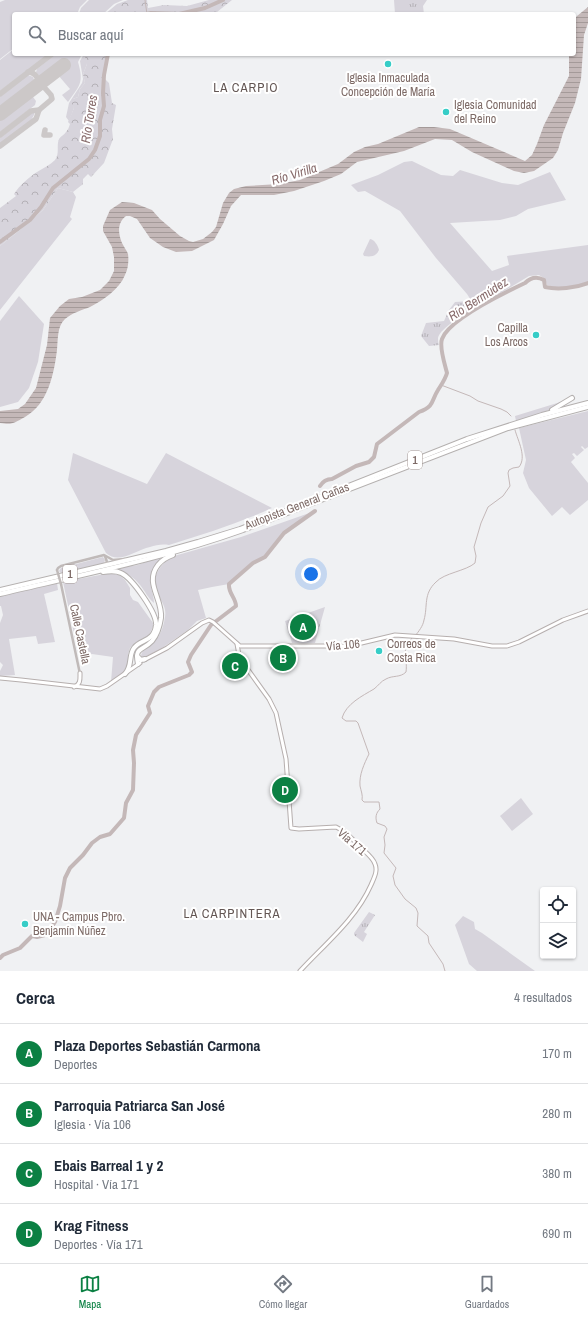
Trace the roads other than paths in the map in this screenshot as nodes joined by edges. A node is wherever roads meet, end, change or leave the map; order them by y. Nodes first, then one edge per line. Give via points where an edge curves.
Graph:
1 (572, 398) dead end
2 (588, 403) edge
3 (588, 408) edge
4 (547, 413) junction
5 (243, 530) junction
6 (105, 555) junction
7 (139, 557) junction
8 (96, 567) junction
9 (63, 580) junction
10 (0, 590) edge
11 (0, 594) edge
12 (588, 611) edge
13 (237, 644) junction
14 (137, 655) junction
15 (131, 658) junction
16 (145, 659) junction
17 (138, 664) junction
18 (80, 673) junction
19 (125, 674) junction
20 (0, 678) edge
21 (74, 686) junction
22 (83, 688) junction
23 (300, 971) edge

1 - 4 highway
2 - 4 highway, Autopista General Cañas / 1
3 - 5 highway, Autopista General Cañas / 1 via 518,425
4 - 7 highway, Autopista General Cañas / 1 via 467,439 240,529
5 - 9 highway, Autopista General Cañas / 1 via 176,552
5 - 14 highway via 212,544 169,556 158,564 152,580 161,609 160,623 153,640 139,650
6 - 7 street via 116,560
6 - 8 street via 106,563
6 - 18 street, Calle Castella, bridge via 61,566 57,570
7 - 8 highway, Autopista General Cañas / 1
8 - 10 highway, Autopista General Cañas / 1
9 - 11 highway, Autopista General Cañas / 1
9 - 15 highway via 114,571 122,573 132,581 152,612 156,625 151,637 134,648
12 - 13 main road, Vía 106 via 507,646 395,635 349,646
13 - 16 main road via 210,620 199,624 167,648
13 - 23 main road, Vía 171 via 241,660 276,713 286,758 291,828 336,827 356,843 375,864 375,878 361,905
14 - 16 highway via 139,659
14 - 17 highway
15 - 17 highway
15 - 19 highway via 130,667
16 - 17 main road
17 - 19 main road
18 - 21 main road via 80,682
18 - 22 street, Calle Castella
19 - 22 main road via 103,688
20 - 21 main road
21 - 22 main road

